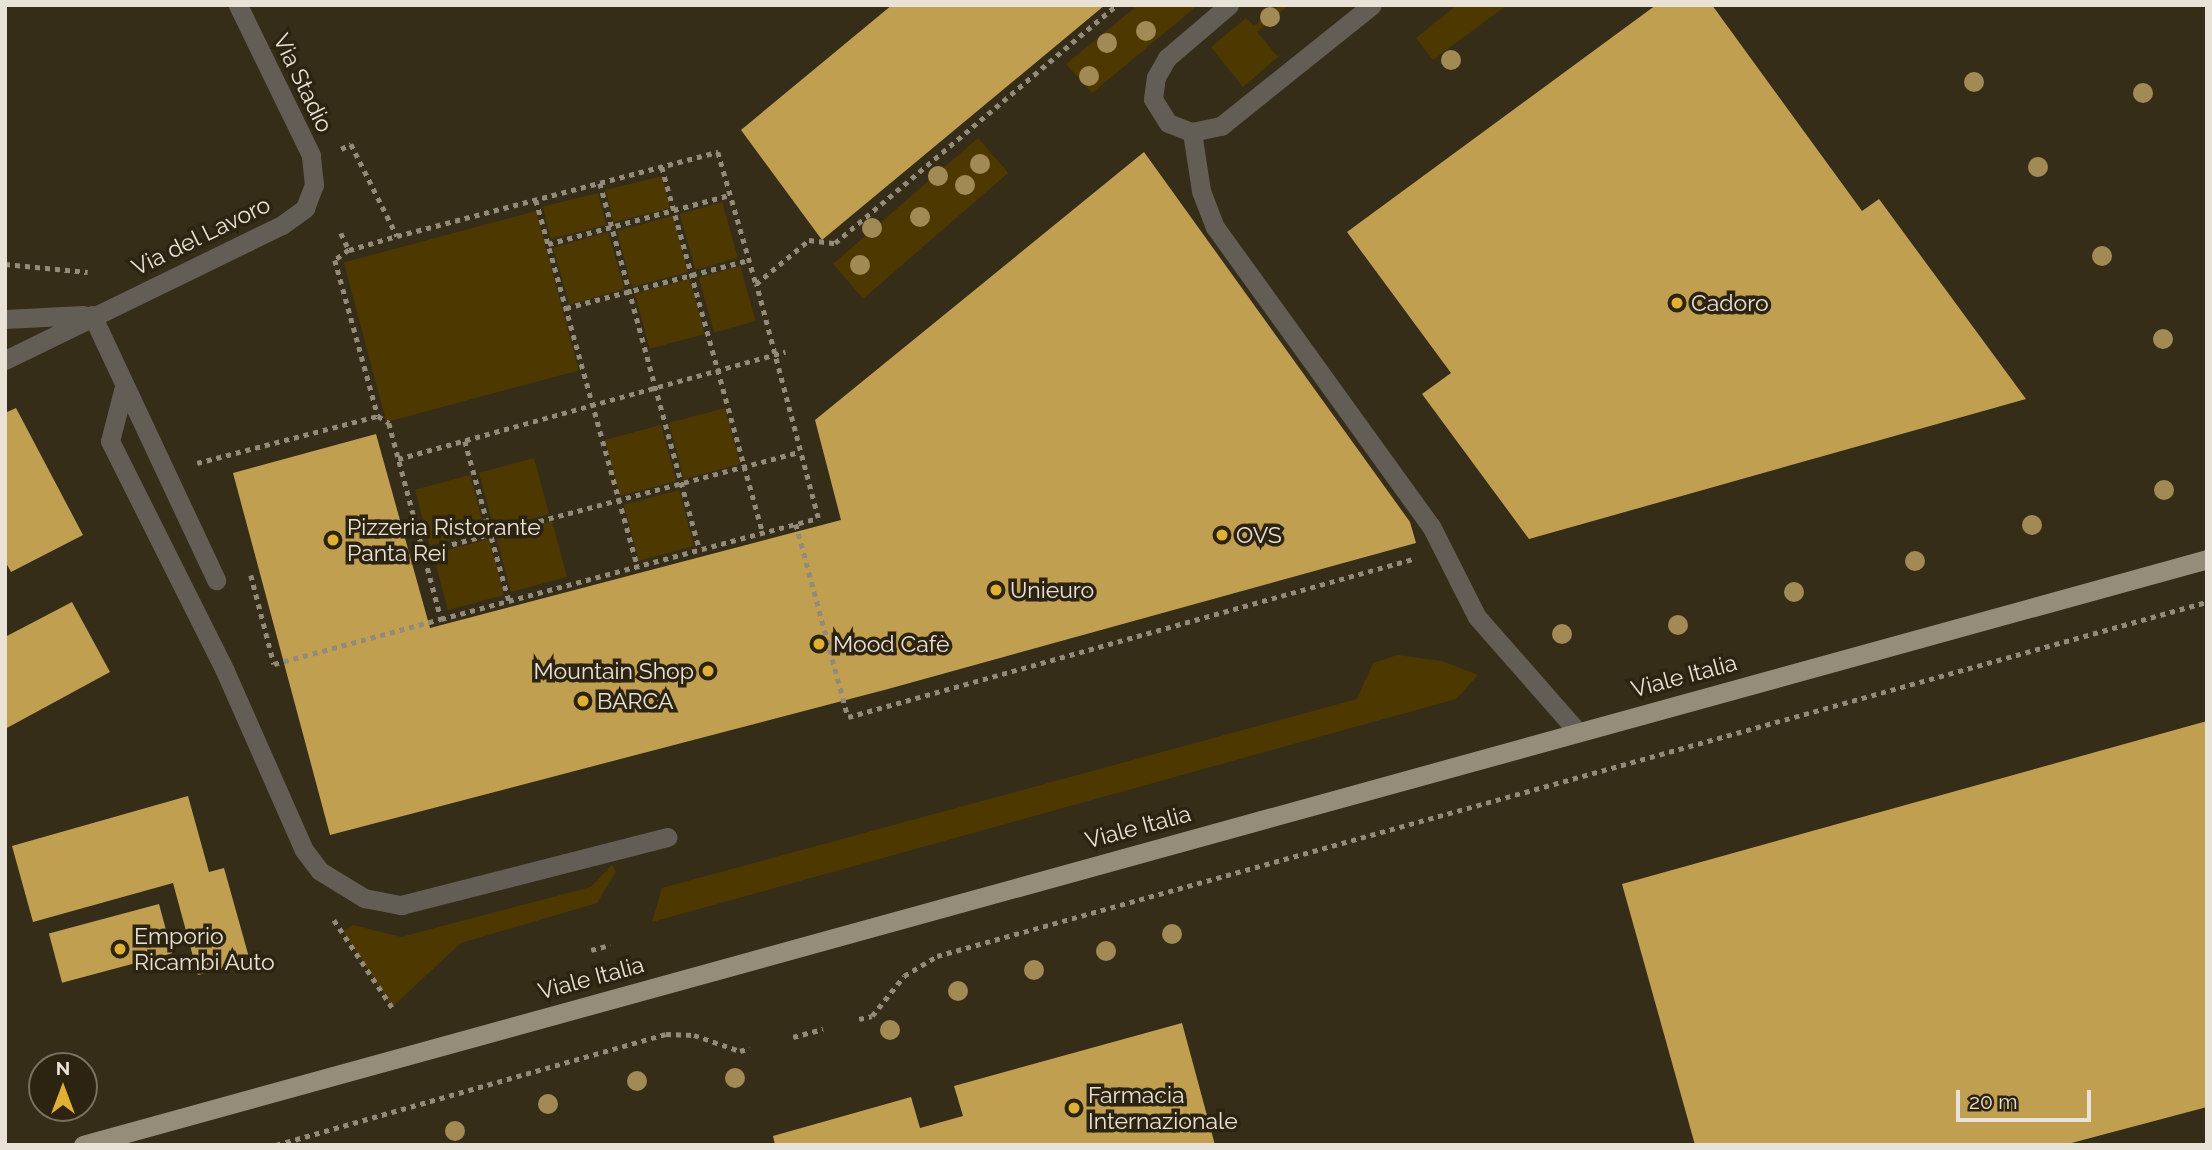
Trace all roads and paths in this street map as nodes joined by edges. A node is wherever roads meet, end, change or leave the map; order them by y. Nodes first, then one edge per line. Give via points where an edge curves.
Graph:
1 (239, 5) edge
2 (1117, 5) edge
3 (1229, 5) edge
4 (1372, 5) edge
5 (1192, 132) junction
6 (351, 144) dead end
7 (662, 167) junction
8 (600, 183) junction
9 (314, 184) joint
10 (730, 195) junction
11 (536, 200) junction
12 (674, 210) junction
13 (612, 227) junction
14 (341, 233) dead end
15 (397, 236) junction
16 (548, 244) junction
17 (349, 250) junction
18 (749, 260) junction
19 (5, 264) edge
20 (88, 272) dead end
21 (692, 275) junction
22 (756, 284) junction
23 (629, 292) junction
24 (566, 308) junction
25 (92, 315) junction
26 (5, 320) edge
27 (785, 352) dead end
28 (775, 358) junction
29 (5, 360) edge
30 (719, 373) junction
31 (124, 387) junction
32 (656, 390) junction
33 (593, 406) junction
34 (378, 416) junction
35 (465, 441) junction
36 (800, 452) junction
37 (192, 454) dead end
38 (398, 459) junction
39 (197, 464) junction
40 (745, 466) junction
41 (203, 476) dead end
42 (681, 483) junction
43 (619, 499) junction
44 (796, 524) junction
45 (763, 533) junction
46 (491, 534) junction
47 (1441, 545) junction
48 (700, 550) junction
49 (423, 552) junction
50 (2207, 559) edge
51 (248, 561) dead end
52 (638, 566) junction
53 (216, 580) dead end
54 (509, 601) junction
55 (2207, 602) edge
56 (441, 619) junction
57 (1577, 731) junction
58 (667, 836) dead end
59 (328, 912) dead end
60 (610, 945) dead end
61 (591, 950) dead end
62 (392, 1007) dead end
63 (859, 1019) dead end
64 (823, 1029) dead end
65 (793, 1037) dead end
66 (750, 1048) dead end
67 (83, 1145) edge
68 (276, 1145) edge

1 - 9 street, Via Stadio via 311,155
2 - 22 path via 835,243 809,240
3 - 5 street via 1167,58 1156,77 1153,99 1168,123
4 - 5 street via 1221,126
5 - 47 street via 1201,191 1215,227
6 - 15 path
7 - 8 path
7 - 10 path via 718,152
7 - 12 path
8 - 11 path
8 - 13 path
9 - 25 street, Via del Lavoro via 305,208 296,217
10 - 12 path
10 - 18 path
11 - 15 path
11 - 16 path
12 - 13 path
12 - 21 path
13 - 16 path
13 - 23 path
14 - 17 path
15 - 17 path
16 - 24 path
17 - 34 path via 335,260
18 - 21 path
18 - 22 path
19 - 20 path
21 - 23 path
21 - 30 path
22 - 28 path
23 - 24 path
23 - 32 path
24 - 33 path
25 - 26 street
25 - 29 street, Via del Lavoro
25 - 31 street
27 - 28 path
28 - 30 path
28 - 36 path
30 - 32 path
30 - 40 path
31 - 53 street
31 - 58 street via 110,441 225,671 304,850 320,871 363,898 401,905
32 - 33 path
32 - 42 path
33 - 35 path
33 - 43 path
34 - 38 path via 388,422
34 - 39 path
35 - 38 path
35 - 46 path
36 - 40 path
36 - 44 path via 818,518
37 - 39 path
38 - 49 path
39 - 41 path
40 - 42 path
40 - 45 path
42 - 43 path
42 - 48 path
43 - 46 path
43 - 52 path
44 - 45 path
44 - 47 path via 848,717 1415,558
45 - 48 path
46 - 49 path
46 - 54 path
47 - 57 street via 1477,617
48 - 52 path
49 - 56 path
50 - 57 main road, Viale Italia
51 - 56 path via 274,664
52 - 54 path
54 - 56 path
55 - 63 path via 937,956 904,976 872,1016
57 - 67 main road, Viale Italia
59 - 62 path
60 - 61 path
64 - 65 path
66 - 68 path via 740,1051 694,1035 666,1034

